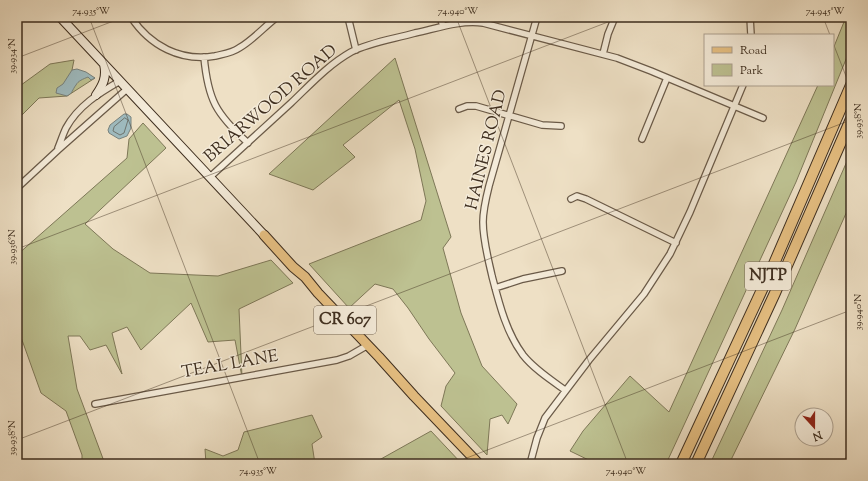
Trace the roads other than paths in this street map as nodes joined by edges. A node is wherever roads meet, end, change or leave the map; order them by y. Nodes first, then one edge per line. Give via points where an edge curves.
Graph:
1 (60, 17) edge
2 (131, 17) edge
3 (277, 17) edge
4 (348, 17) edge
5 (440, 17) edge
6 (537, 17) edge
7 (615, 17) edge
8 (750, 17) edge
9 (443, 26) junction
10 (751, 34) edge
11 (532, 36) junction
12 (356, 50) junction
13 (603, 54) junction
14 (204, 57) junction
15 (104, 63) junction
16 (667, 78) junction
17 (120, 81) junction
18 (743, 86) edge
19 (851, 86) edge
20 (127, 89) junction
21 (96, 95) junction
22 (735, 107) junction
23 (459, 109) dead end
24 (509, 116) junction
25 (763, 118) dead end
26 (851, 119) edge
27 (561, 126) dead end
28 (642, 139) dead end
29 (248, 143) junction
30 (58, 150) junction
31 (210, 177) junction
32 (17, 188) edge
33 (571, 199) dead end
34 (264, 234) joint
35 (676, 243) junction
36 (562, 271) dead end
37 (496, 288) junction
38 (368, 345) junction
39 (565, 390) junction
40 (95, 404) dead end
41 (851, 456) edge
42 (479, 464) edge
43 (530, 464) edge
44 (681, 464) edge
45 (696, 464) edge
46 (847, 464) edge

1 - 15 main road
2 - 14 street via 146,36 159,46 180,55
3 - 14 street via 240,48
4 - 12 street
5 - 9 street
6 - 11 street, HAINES ROAD
7 - 13 street
8 - 10 street
9 - 11 street, BRIARWOOD ROAD via 475,22
9 - 12 street, BRIARWOOD ROAD
11 - 13 street, BRIARWOOD ROAD
11 - 24 street, HAINES ROAD
12 - 29 street, BRIARWOOD ROAD via 331,65
13 - 16 street, BRIARWOOD ROAD
14 - 29 street via 207,83 213,101 228,124
15 - 17 main road
15 - 21 main road via 106,78
16 - 22 street, BRIARWOOD ROAD
16 - 28 street
17 - 20 main road
17 - 21 street
18 - 22 street
19 - 44 highway, NJTP via 773,266
20 - 30 street
20 - 31 main road
21 - 30 street via 66,128
22 - 25 street, BRIARWOOD ROAD
22 - 35 street
23 - 24 street via 472,106
24 - 27 street via 542,125
24 - 37 street, HAINES ROAD via 483,211 484,237
26 - 45 highway, NJTP
29 - 31 street, BRIARWOOD ROAD
30 - 32 street
31 - 34 main road
33 - 35 street via 577,196 586,199
34 - 38 main road, CR 607
35 - 39 street via 644,294
36 - 37 street
37 - 39 street, HAINES ROAD via 508,328 523,355
38 - 40 street, TEAL LANE via 337,360
38 - 42 main road, CR 607
39 - 43 street via 544,418
41 - 46 street

